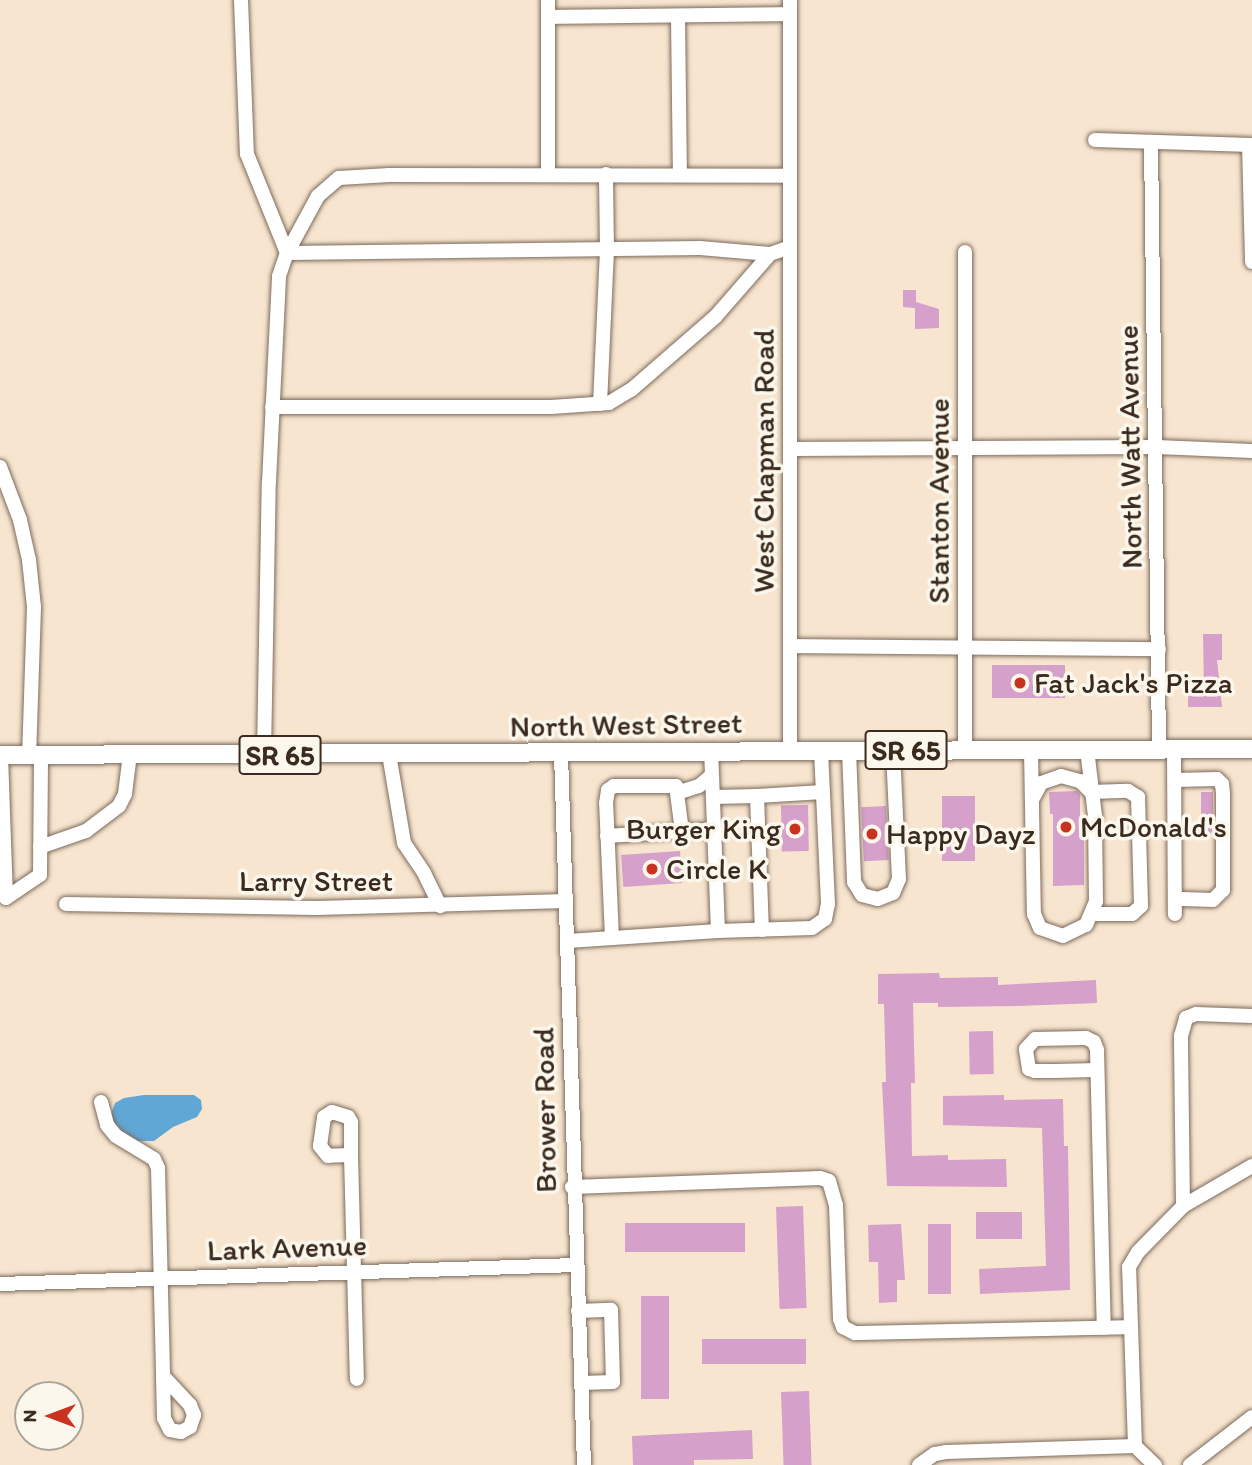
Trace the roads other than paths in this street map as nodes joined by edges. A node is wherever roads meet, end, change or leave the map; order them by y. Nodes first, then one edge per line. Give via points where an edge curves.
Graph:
1 (241, 0) edge
2 (548, 0) edge
3 (790, 7) edge
4 (550, 17) junction
5 (678, 18) junction
6 (1095, 140) dead end
7 (1151, 143) junction
8 (1251, 145) edge
9 (548, 174) junction
10 (606, 174) junction
11 (790, 174) junction
12 (680, 175) junction
13 (790, 247) junction
14 (607, 250) junction
15 (965, 252) dead end
16 (287, 253) junction
17 (770, 254) junction
18 (1252, 262) edge
19 (600, 404) junction
20 (272, 407) junction
21 (1157, 447) junction
22 (790, 449) junction
23 (965, 449) junction
24 (1252, 451) edge
25 (0, 467) edge
26 (790, 646) junction
27 (965, 646) junction
28 (1159, 649) junction
29 (965, 749) junction
30 (1031, 749) junction
31 (1252, 749) edge
32 (790, 750) junction
33 (821, 750) junction
34 (849, 750) junction
35 (894, 750) junction
36 (1087, 750) junction
37 (1167, 750) junction
38 (711, 752) junction
39 (35, 754) junction
40 (130, 754) junction
41 (389, 754) junction
42 (561, 754) junction
43 (1, 755) edge
44 (264, 755) junction
45 (712, 775) junction
46 (1175, 780) junction
47 (680, 792) junction
48 (823, 792) junction
49 (1091, 792) junction
50 (757, 796) junction
51 (0, 797) edge
52 (713, 797) junction
53 (1031, 804) junction
54 (714, 830) junction
55 (682, 831) junction
56 (607, 836) junction
57 (40, 848) junction
58 (3, 875) edge
59 (566, 901) junction
60 (66, 904) dead end
61 (440, 906) junction
62 (1092, 914) junction
63 (762, 930) junction
64 (718, 932) junction
65 (612, 938) junction
66 (568, 941) junction
67 (1252, 1016) edge
68 (1097, 1070) dead end
69 (101, 1102) dead end
70 (351, 1155) dead end
71 (1252, 1166) edge
72 (572, 1187) junction
73 (1183, 1206) junction
74 (576, 1265) junction
75 (354, 1272) junction
76 (159, 1279) junction
77 (0, 1284) edge
78 (578, 1311) junction
79 (1130, 1327) junction
80 (1104, 1328) junction
81 (163, 1376) junction
82 (357, 1379) dead end
83 (581, 1383) junction
84 (1252, 1417) edge
85 (1135, 1446) junction
86 (584, 1465) edge
87 (919, 1465) edge
88 (1155, 1465) edge
89 (1191, 1465) edge

1 - 16 street via 247,154
2 - 4 street
3 - 5 street
3 - 11 street, West Chapman Road
4 - 5 street
4 - 9 street
5 - 12 street
6 - 7 street
7 - 8 street
7 - 21 street, North Watt Avenue
8 - 18 street
9 - 10 street
9 - 16 street via 339,178 318,196
10 - 12 street
10 - 14 street
11 - 12 street
11 - 13 street, West Chapman Road
13 - 17 street
13 - 22 street, West Chapman Road
14 - 16 street
14 - 17 street via 700,248
14 - 19 street
15 - 23 street, Stanton Avenue
16 - 20 street via 279,276
17 - 19 street via 716,316 631,390
19 - 20 street
20 - 44 street
21 - 23 street
21 - 24 street
21 - 28 street, North Watt Avenue
22 - 23 street
22 - 26 street, West Chapman Road
23 - 27 street, Stanton Avenue
25 - 39 street via 29,560 34,607
26 - 27 street
26 - 32 street, West Chapman Road
27 - 28 street
27 - 29 street, Stanton Avenue
28 - 37 street, North Watt Avenue
29 - 30 main road, North West Street / SR 65
29 - 35 main road, North West Street / SR 65
30 - 36 main road, North West Street / SR 65
30 - 53 street
31 - 37 main road, North West Street / SR 65
32 - 33 main road, North West Street / SR 65
32 - 38 main road, North West Street / SR 65
33 - 34 main road, North West Street / SR 65
33 - 48 street
34 - 35 main road, North West Street / SR 65
34 - 35 street via 854,882 862,895 878,899 894,892 899,879
36 - 37 main road, North West Street / SR 65
36 - 49 street
37 - 46 street, North Watt Avenue
38 - 42 main road, North West Street / SR 65
38 - 45 street
39 - 40 main road, North West Street / SR 65
39 - 43 main road, North West Street / SR 65
39 - 57 street
40 - 44 main road, North West Street / SR 65
40 - 57 street via 125,794 118,806 86,831
41 - 42 main road, North West Street / SR 65
41 - 44 main road, North West Street / SR 65
41 - 61 street via 404,843
42 - 59 street, Brower Road
43 - 51 street
45 - 47 street via 699,786
45 - 52 street
46 - 46 street, North Watt Avenue via 1175,906 1213,900 1223,890 1222,784 1217,779
47 - 55 street
47 - 56 street via 673,785 611,788 606,803
48 - 50 street
48 - 63 street via 825,919 817,927
49 - 53 street via 1080,781 1056,777 1041,783
49 - 62 street via 1097,889
49 - 62 street via 1128,791 1138,797 1142,897 1132,914
50 - 52 street
50 - 63 street
51 - 58 street via 5,806
52 - 54 street
53 - 62 street via 1031,891 1040,928 1055,935 1071,934 1086,925
54 - 55 street
54 - 64 street
55 - 56 street
56 - 65 street
57 - 58 street via 40,875 6,898
59 - 61 street, Larry Street
59 - 66 street, Brower Road
60 - 61 street, Larry Street
63 - 64 street
64 - 65 street
65 - 66 street
66 - 72 street, Brower Road
67 - 73 street via 1196,1014 1186,1018 1181,1036
68 - 80 street via 1035,1071 1029,1069 1026,1048 1035,1039 1086,1038 1097,1050
69 - 76 street via 107,1125 116,1136 154,1160 158,1168
70 - 75 street
71 - 73 street
72 - 74 street, Brower Road
72 - 80 street via 820,1178 834,1186 843,1327 855,1333
73 - 79 street via 1129,1267
74 - 75 street, Lark Avenue
74 - 78 street, Brower Road
75 - 76 street, Lark Avenue
75 - 82 street
76 - 77 street, Lark Avenue
76 - 81 street
78 - 83 street, Brower Road
78 - 83 street via 611,1310 613,1382
79 - 80 street
79 - 85 street
81 - 81 street via 164,1418 170,1430 181,1432 190,1427 194,1415
83 - 86 street, Brower Road
84 - 89 street
85 - 87 street via 946,1452
85 - 88 street

